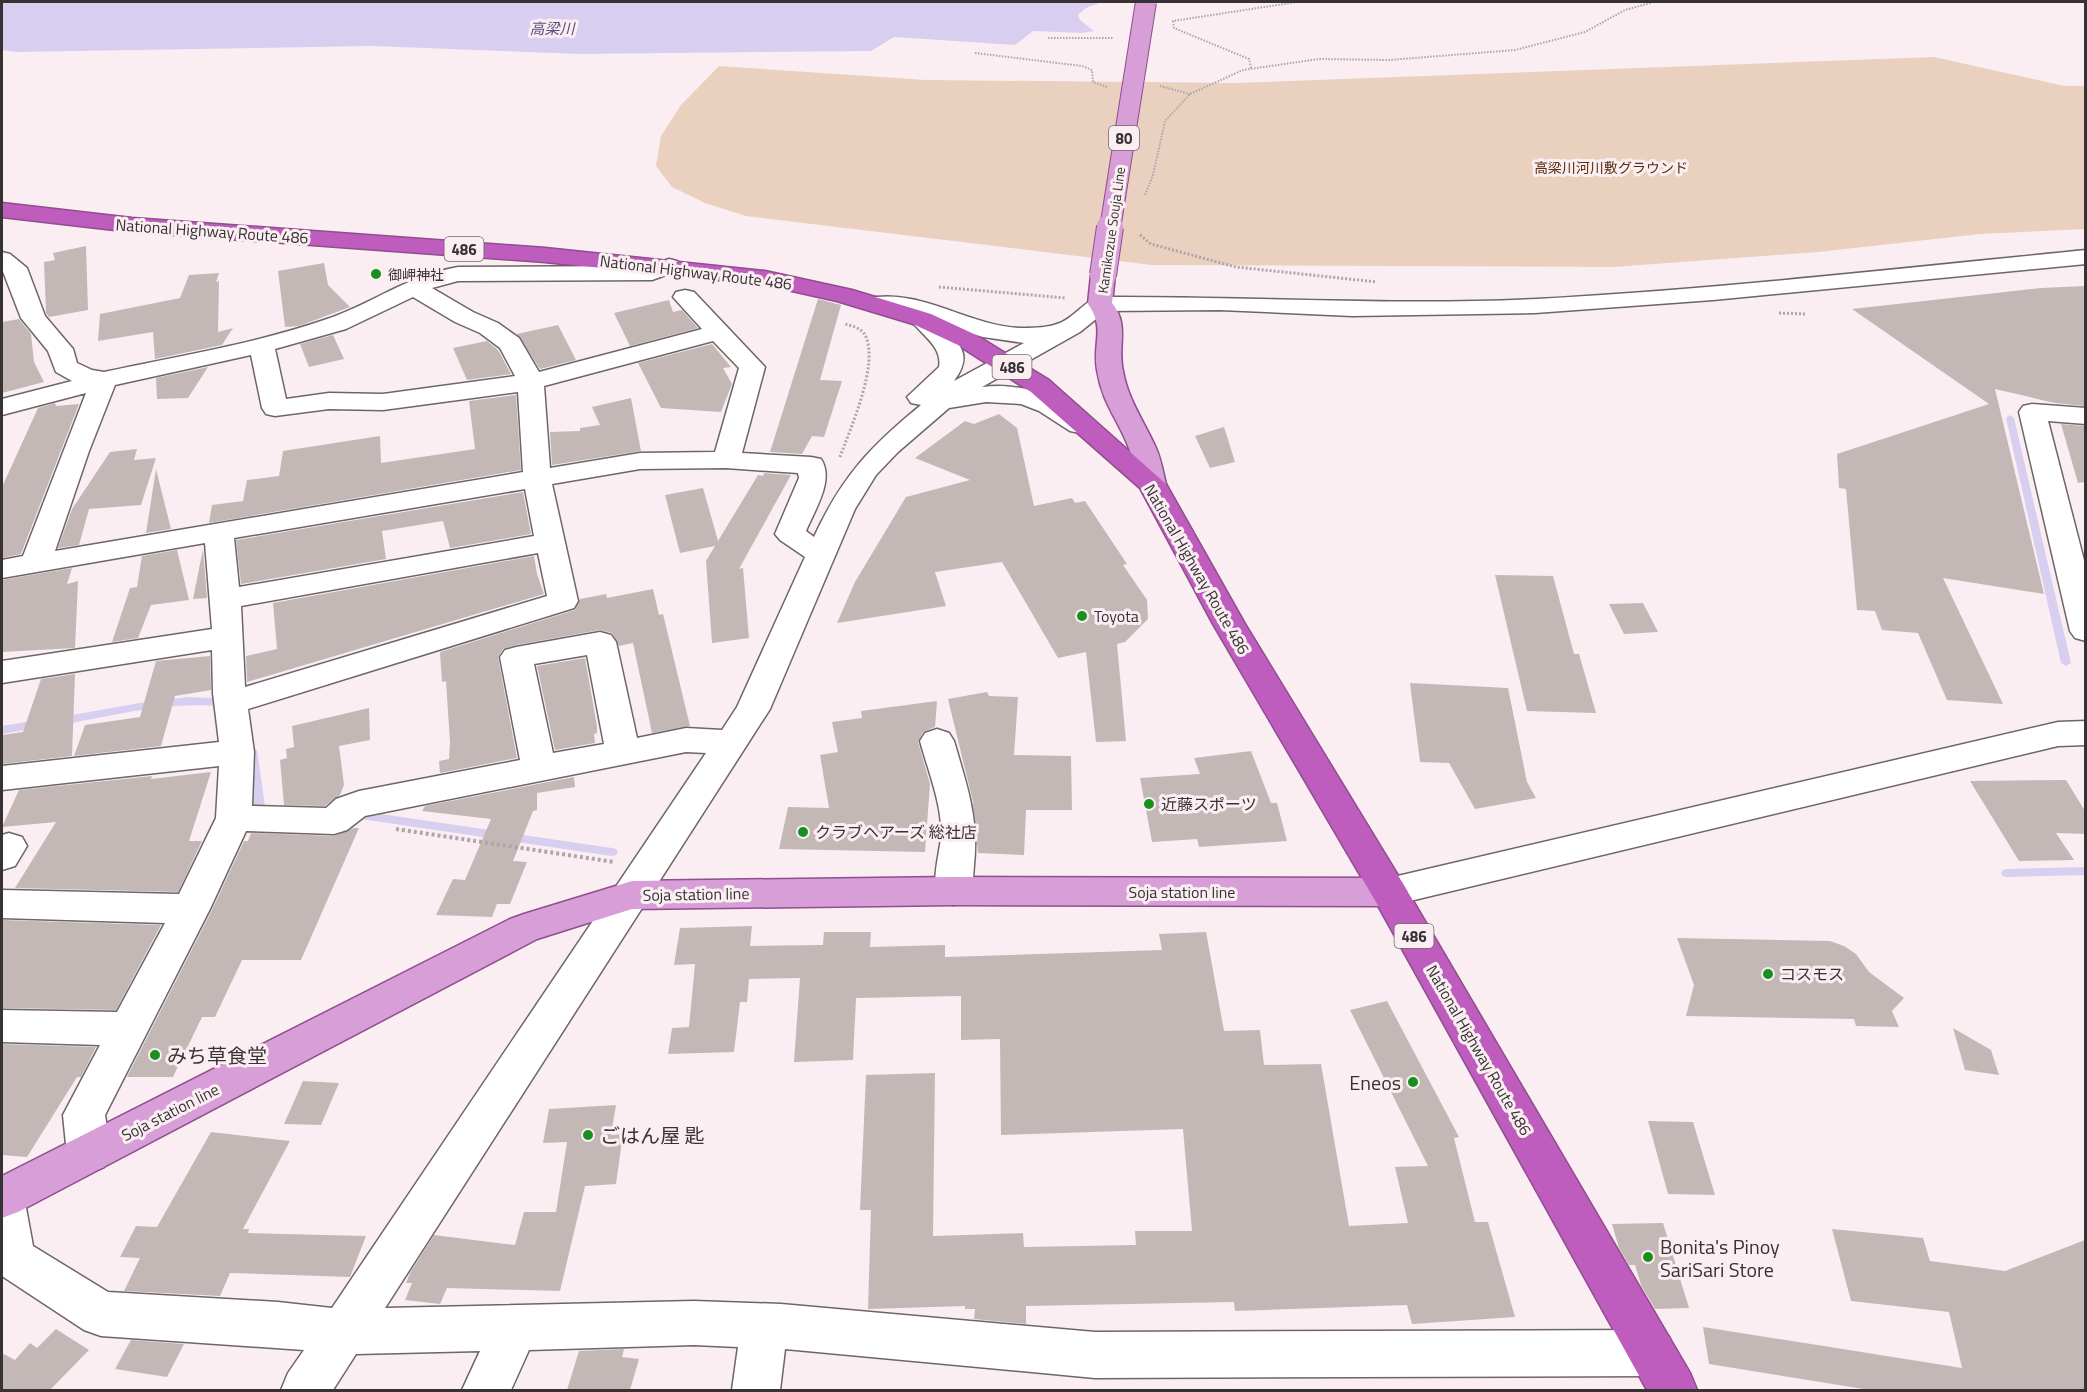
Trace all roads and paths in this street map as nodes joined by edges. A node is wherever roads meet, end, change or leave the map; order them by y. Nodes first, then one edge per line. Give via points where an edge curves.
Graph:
1 (1146, 2) edge
2 (1297, 2) edge
3 (1653, 2) edge
4 (975, 52) dead end
5 (1251, 68) junction
6 (1158, 86) dead end
7 (1108, 87) dead end
8 (1190, 94) junction
9 (1142, 204) dead end
10 (2, 210) edge
11 (1140, 225) dead end
12 (2085, 257) edge
13 (2, 259) edge
14 (669, 266) junction
15 (1380, 282) dead end
16 (936, 286) dead end
17 (414, 287) junction
18 (685, 297) dead end
19 (1067, 298) dead end
20 (875, 304) junction
21 (1100, 304) junction
22 (1770, 313) dead end
23 (1806, 314) dead end
24 (922, 319) junction
25 (844, 323) dead end
26 (1071, 327) junction
27 (719, 332) junction
28 (262, 345) junction
29 (1006, 363) junction
30 (104, 380) junction
31 (531, 382) junction
32 (933, 406) junction
33 (2, 407) edge
34 (2085, 416) edge
35 (1093, 430) junction
36 (888, 446) junction
37 (839, 459) dead end
38 (726, 460) junction
39 (537, 478) junction
40 (1152, 484) junction
41 (219, 532) junction
42 (549, 542) junction
43 (821, 554) junction
44 (36, 562) junction
45 (2, 569) edge
46 (225, 599) junction
47 (2085, 631) edge
48 (228, 637) junction
49 (2, 672) edge
50 (235, 700) junction
51 (2085, 734) edge
52 (937, 741) dead end
53 (732, 742) junction
54 (237, 752) junction
55 (623, 753) junction
56 (539, 768) junction
57 (2, 778) edge
58 (341, 815) junction
59 (234, 818) junction
60 (625, 879) junction
61 (953, 891) junction
62 (1389, 892) junction
63 (2, 904) edge
64 (192, 909) junction
65 (2, 1026) edge
66 (129, 1029) junction
67 (89, 1154) junction
68 (2, 1198) edge
69 (7, 1263) edge
70 (764, 1325) junction
71 (515, 1328) junction
72 (345, 1332) junction
73 (1662, 1372) edge
74 (305, 1390) edge
75 (486, 1390) edge
76 (756, 1390) edge

1 - 21 main road, Kamikozue Souja Line / 80, bridge
2 - 5 path via 1173,21 1174,28 1249,59
3 - 5 path via 1625,10 1585,32 1515,50 1389,60 1319,59
4 - 7 path via 1082,66 1092,70 1093,82
5 - 8 path
6 - 8 path
8 - 9 path via 1166,121
10 - 14 highway, National Highway Route 486 / 486 via 132,225
11 - 15 path via 1140,235 1151,244 1196,258 1236,267
12 - 21 street via 1535,306 1352,309 1220,303
13 - 30 street via 15,268 33,318 60,349 65,367 85,377
14 - 17 street via 652,273 458,274
14 - 20 highway, National Highway Route 486 / 486 via 765,278
16 - 19 path
17 - 28 street via 337,324
17 - 31 street via 510,343
18 - 27 street
20 - 24 highway, National Highway Route 486 / 486
20 - 26 street via 909,305 998,335 1040,334
21 - 26 street
21 - 40 main road, Kamikozue Souja Line / 80 via 1110,317 1109,368 1114,388 1143,449
22 - 23 path
24 - 29 highway, National Highway Route 486 / 486
24 - 36 street via 951,348 955,359 941,380 895,416 885,430
25 - 37 path via 867,337 870,358
26 - 29 street
27 - 31 street
27 - 38 street via 752,367
28 - 30 street
28 - 31 street via 275,408 329,401 383,402
29 - 32 street
29 - 35 highway, National Highway Route 486 / 486
30 - 33 street
30 - 44 street
31 - 39 street
32 - 35 street via 986,394 1021,395
32 - 36 street
34 - 47 street via 2032,412
35 - 40 highway, National Highway Route 486 / 486
36 - 43 street via 865,471 841,509
38 - 39 street via 640,461
38 - 43 street via 811,465 813,478 790,534
39 - 41 street
39 - 42 street
40 - 62 highway, National Highway Route 486 / 486 via 1229,624
41 - 44 street
41 - 46 street
42 - 46 street
42 - 50 street via 562,601
43 - 53 street via 753,709
44 - 45 street
46 - 48 street
48 - 49 street
48 - 50 street
50 - 54 street
51 - 62 street via 2058,734
52 - 61 street via 959,834
53 - 55 street via 686,740
53 - 60 street
54 - 57 street
54 - 59 street
55 - 56 street
55 - 56 street via 600,642 516,657
56 - 58 street via 451,785
58 - 59 street
58 - 60 path
59 - 64 street
60 - 61 main road, Soja station line
60 - 67 main road, Soja station line
60 - 72 street
61 - 62 main road, Soja station line
62 - 73 highway, National Highway Route 486 / 486
63 - 64 street
64 - 66 street
65 - 66 street
66 - 67 street via 84,1115
67 - 68 main road, Soja station line
68 - 69 street
69 - 72 street via 101,1314 278,1324
70 - 71 street
70 - 73 street via 1095,1355
70 - 76 street
71 - 72 street
71 - 75 street
72 - 74 street

